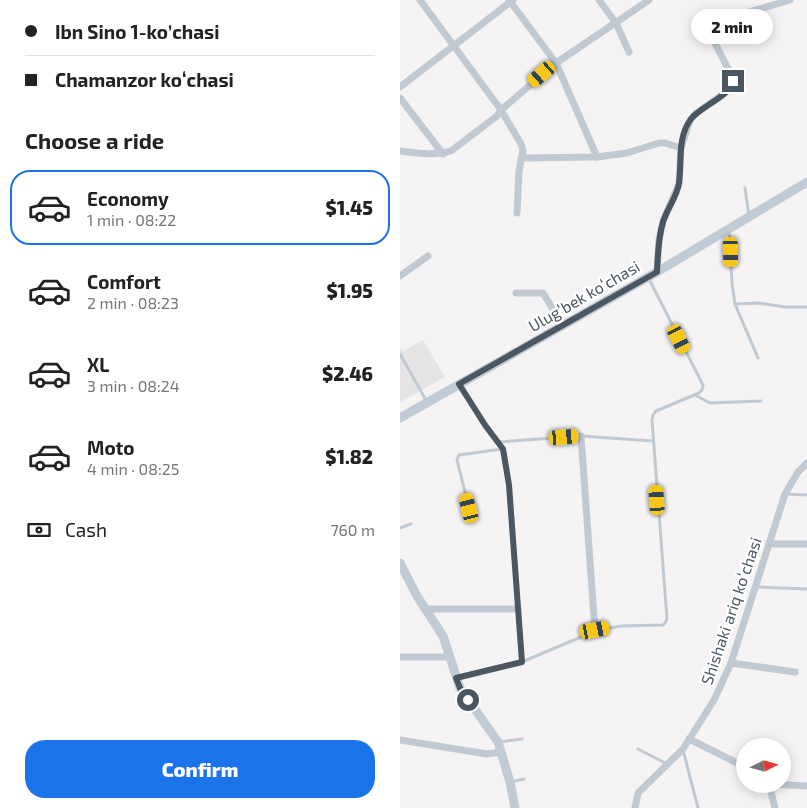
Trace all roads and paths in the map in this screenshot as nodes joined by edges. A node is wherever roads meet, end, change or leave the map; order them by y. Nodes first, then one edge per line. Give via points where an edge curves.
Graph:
1 (420, 0) edge
2 (599, 0) edge
3 (649, 0) edge
4 (790, 0) edge
5 (511, 1) edge
6 (616, 23) junction
7 (453, 46) junction
8 (629, 52) dead end
9 (556, 63) junction
10 (400, 87) edge
11 (400, 98) edge
12 (501, 110) junction
13 (681, 148) junction
14 (400, 151) edge
15 (443, 154) junction
16 (597, 157) junction
17 (522, 158) junction
18 (807, 182) edge
19 (745, 188) dead end
20 (517, 212) dead end
21 (749, 217) junction
22 (729, 228) junction
23 (428, 256) dead end
24 (657, 272) junction
25 (400, 276) edge
26 (648, 277) junction
27 (516, 293) dead end
28 (735, 304) junction
29 (807, 307) edge
30 (563, 326) junction
31 (400, 354) edge
32 (758, 358) dead end
33 (459, 384) junction
34 (695, 395) junction
35 (761, 401) dead end
36 (428, 402) junction
37 (400, 418) edge
38 (581, 436) junction
39 (653, 441) junction
40 (498, 442) junction
41 (503, 449) junction
42 (807, 463) edge
43 (785, 494) junction
44 (807, 494) edge
45 (469, 508) dead end
46 (412, 524) dead end
47 (400, 528) edge
48 (769, 544) junction
49 (807, 544) edge
50 (400, 563) edge
51 (755, 587) junction
52 (807, 589) edge
53 (425, 609) junction
54 (518, 609) junction
55 (595, 630) junction
56 (400, 657) edge
57 (450, 657) junction
58 (522, 662) junction
59 (731, 663) junction
60 (794, 672) dead end
61 (456, 678) junction
62 (689, 739) junction
63 (400, 740) edge
64 (522, 740) dead end
65 (498, 742) junction
66 (638, 749) dead end
67 (683, 749) junction
68 (501, 752) junction
69 (736, 762) edge
70 (668, 764) junction
71 (524, 779) dead end
72 (510, 782) junction
73 (791, 785) edge
74 (807, 786) edge
75 (771, 793) edge
76 (515, 808) edge
77 (635, 808) edge
78 (698, 808) edge
79 (775, 808) edge

1 - 7 street
2 - 6 street
3 - 6 street
4 - 13 street via 708,25 732,76 732,85 690,120
5 - 7 street
5 - 9 street
6 - 8 street
6 - 9 street
7 - 10 street
7 - 12 street
9 - 12 street
9 - 16 street
11 - 15 street
12 - 15 street via 456,148
12 - 17 street via 521,144
13 - 16 street via 659,143 627,153
13 - 24 street via 679,184 663,221
14 - 15 street
16 - 17 street
17 - 20 street
18 - 21 street, Ulugʻbek koʻchasi
19 - 21 lane
21 - 22 street, Ulugʻbek koʻchasi
22 - 24 street, Ulugʻbek koʻchasi
22 - 28 lane
23 - 25 street
24 - 26 street, Ulugʻbek koʻchasi
26 - 30 street, Ulugʻbek koʻchasi
26 - 34 lane via 703,385
27 - 30 street via 543,293
28 - 29 lane
28 - 32 lane
30 - 33 street, Ulugʻbek koʻchasi
31 - 36 lane
33 - 36 street, Ulugʻbek koʻchasi
33 - 40 lane
34 - 35 lane via 710,403
34 - 39 lane via 652,415
36 - 37 street, Ulugʻbek koʻchasi
38 - 39 lane
38 - 40 lane
38 - 55 street
39 - 55 lane via 667,619 663,625
40 - 41 lane
41 - 45 lane via 459,454 457,457
41 - 54 lane via 509,485
42 - 43 street, Shishaki ariq koʻchasi
43 - 44 lane
43 - 48 street, Shishaki ariq koʻchasi
46 - 47 lane
48 - 49 street
48 - 51 street, Shishaki ariq koʻchasi
50 - 53 street
51 - 52 lane
51 - 59 street, Shishaki ariq koʻchasi
53 - 54 street
53 - 57 street via 443,636
54 - 58 lane
55 - 58 lane
56 - 57 street
57 - 61 street
58 - 61 lane
59 - 60 street
59 - 62 street, Shishaki ariq koʻchasi via 714,700
61 - 65 street
62 - 67 street, Shishaki ariq koʻchasi
62 - 69 street
63 - 68 street via 487,754
64 - 65 lane
65 - 68 street
66 - 70 lane
67 - 70 street, Shishaki ariq koʻchasi
67 - 78 lane
68 - 72 street
70 - 77 street, Shishaki ariq koʻchasi via 638,794
71 - 72 lane
72 - 76 street
73 - 74 street
75 - 79 street

